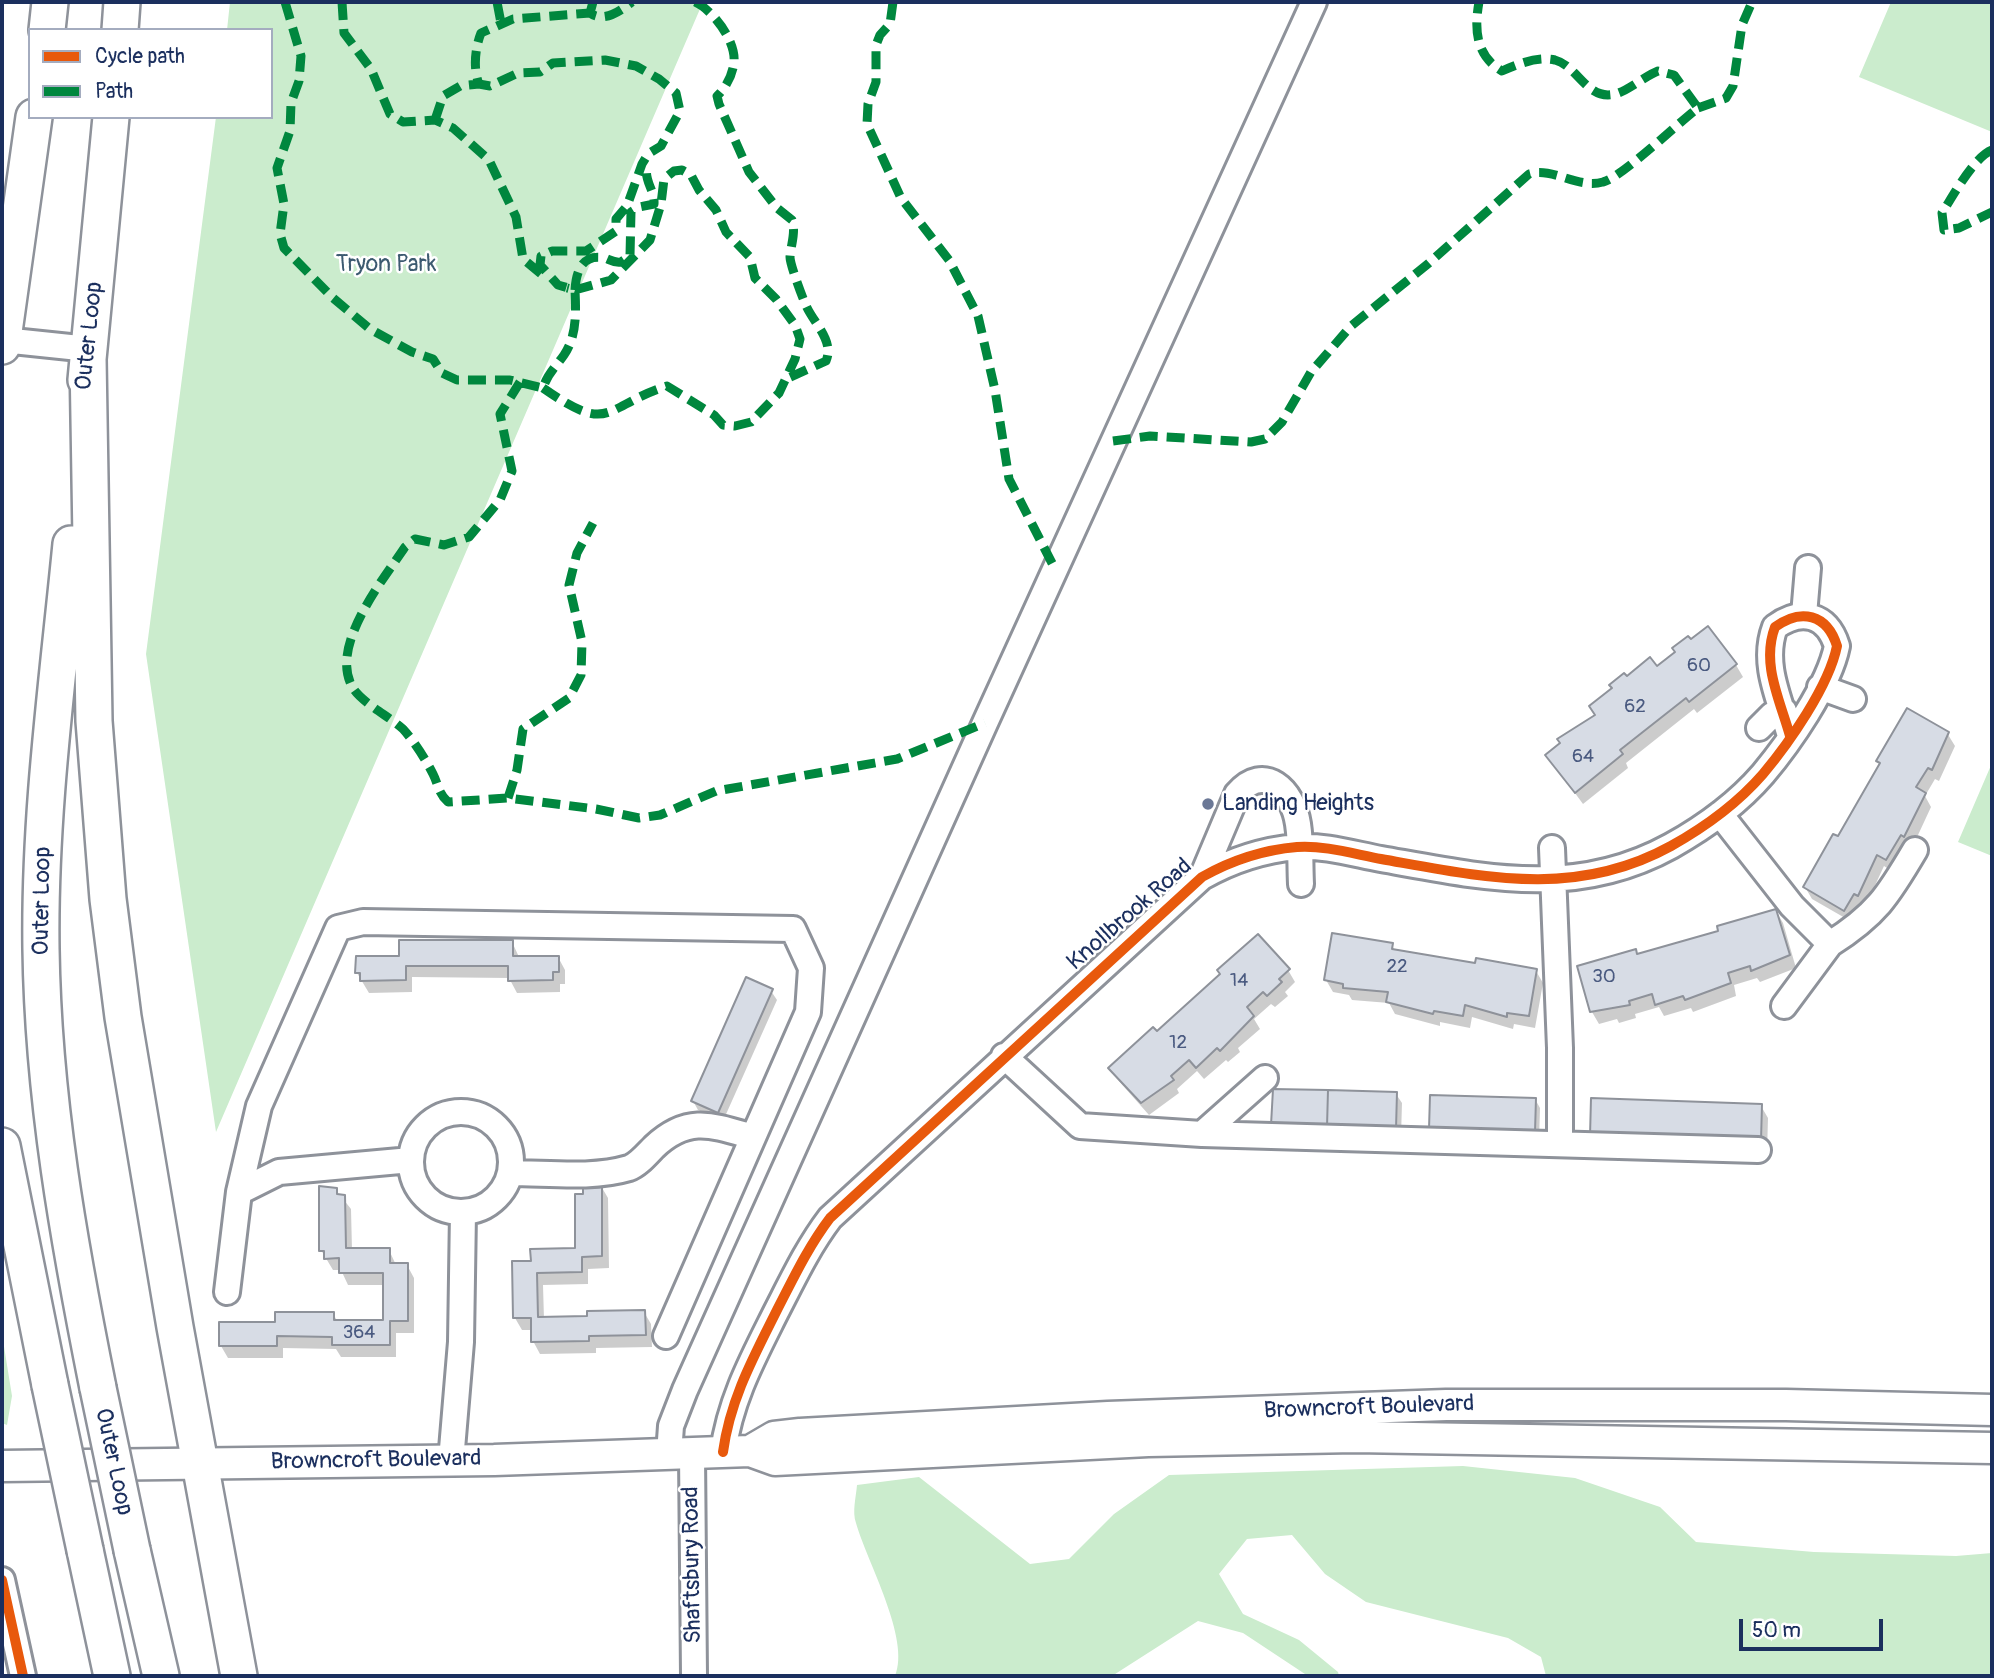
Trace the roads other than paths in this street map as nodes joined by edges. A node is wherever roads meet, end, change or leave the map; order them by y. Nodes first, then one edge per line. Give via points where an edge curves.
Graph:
1 (50, 2) edge
2 (122, 2) edge
3 (1314, 2) edge
4 (47, 28) edge
5 (120, 28) edge
6 (34, 119) edge
7 (111, 119) edge
8 (3, 340) edge
9 (2, 346) edge
10 (88, 354) junction
11 (1808, 568) dead end
12 (1804, 615) junction
13 (1820, 687) junction
14 (1853, 699) dead end
15 (1783, 711) junction
16 (1759, 728) dead end
17 (1790, 736) junction
18 (1720, 814) junction
19 (1300, 847) junction
20 (1552, 848) dead end
21 (1915, 850) dead end
22 (1202, 877) junction
23 (1553, 880) junction
24 (1301, 884) dead end
25 (1830, 944) junction
26 (1784, 1006) dead end
27 (1004, 1056) junction
28 (1265, 1078) dead end
29 (1202, 1134) junction
30 (753, 1137) junction
31 (1560, 1142) junction
32 (2, 1146) edge
33 (1758, 1150) dead end
34 (411, 1160) junction
35 (510, 1173) junction
36 (239, 1192) junction
37 (463, 1212) junction
38 (2, 1235) edge
39 (227, 1292) dead end
40 (666, 1336) dead end
41 (50, 1385) junction
42 (1870, 1407) junction
43 (1992, 1410) edge
44 (931, 1439) junction
45 (1871, 1446) junction
46 (1992, 1448) edge
47 (737, 1451) junction
48 (680, 1454) junction
49 (451, 1461) junction
50 (202, 1463) junction
51 (2, 1466) edge
52 (2, 1580) edge
53 (8, 1638) edge
54 (23, 1676) edge
55 (112, 1676) edge
56 (161, 1676) edge
57 (239, 1676) edge
58 (694, 1676) edge

1 - 4 highway
2 - 5 highway
3 - 48 street, Shaftsbury Road via 685,1390 671,1426
6 - 8 highway
7 - 10 highway, Outer Loop
8 - 9 highway
8 - 10 street
10 - 50 highway via 94,721 104,866 123,1017 178,1349
10 - 56 highway, Outer Loop, bridge via 46,809 41,948 44,1040 56,1154 98,1388
11 - 12 street
12 - 13 street, Knollbrook Road via 1826,624 1837,646
12 - 15 street via 1787,619 1771,638 1770,668
13 - 14 street
13 - 17 street, Knollbrook Road
15 - 16 street
15 - 17 street
17 - 18 street, Knollbrook Road via 1751,789
18 - 23 street, Knollbrook Road via 1649,858 1617,870
18 - 25 street via 1792,906
19 - 22 street, Knollbrook Road via 1244,857
19 - 22 street via 1294,808 1276,782 1255,779 1237,794
19 - 23 street, Knollbrook Road via 1485,877
19 - 24 street
20 - 23 street
21 - 25 street via 1885,900 1862,925
22 - 27 street, Knollbrook Road
23 - 31 street
25 - 26 street
27 - 29 street via 1080,1126
27 - 47 street, Knollbrook Road via 838,1208 821,1230 731,1407
28 - 29 street
29 - 31 street
30 - 35 street via 715,1126 688,1125 663,1139 632,1167 601,1173
30 - 36 street via 808,1012 811,968 793,929 363,922 338,929 259,1106
30 - 40 street
31 - 33 street
32 - 41 highway, Outer Loop
34 - 35 street via 423,1130 436,1119 468,1113 497,1128 509,1149
34 - 36 street via 279,1172
34 - 37 street via 420,1191 432,1203
35 - 37 street via 494,1200
36 - 39 street
37 - 49 street via 461,1342
38 - 41 highway
41 - 55 highway, Outer Loop, bridge
42 - 43 main road, Browncroft Boulevard
42 - 44 main road, Browncroft Boulevard via 1446,1405
42 - 45 street
44 - 45 main road, Browncroft Boulevard via 1355,1437
44 - 47 main road, Browncroft Boulevard via 775,1460
45 - 46 main road, Browncroft Boulevard
47 - 48 main road, Browncroft Boulevard
48 - 49 main road, Browncroft Boulevard
48 - 58 street, Shaftsbury Road
49 - 50 main road, Browncroft Boulevard
50 - 51 main road, Browncroft Boulevard
50 - 57 highway
52 - 53 street
53 - 54 street

